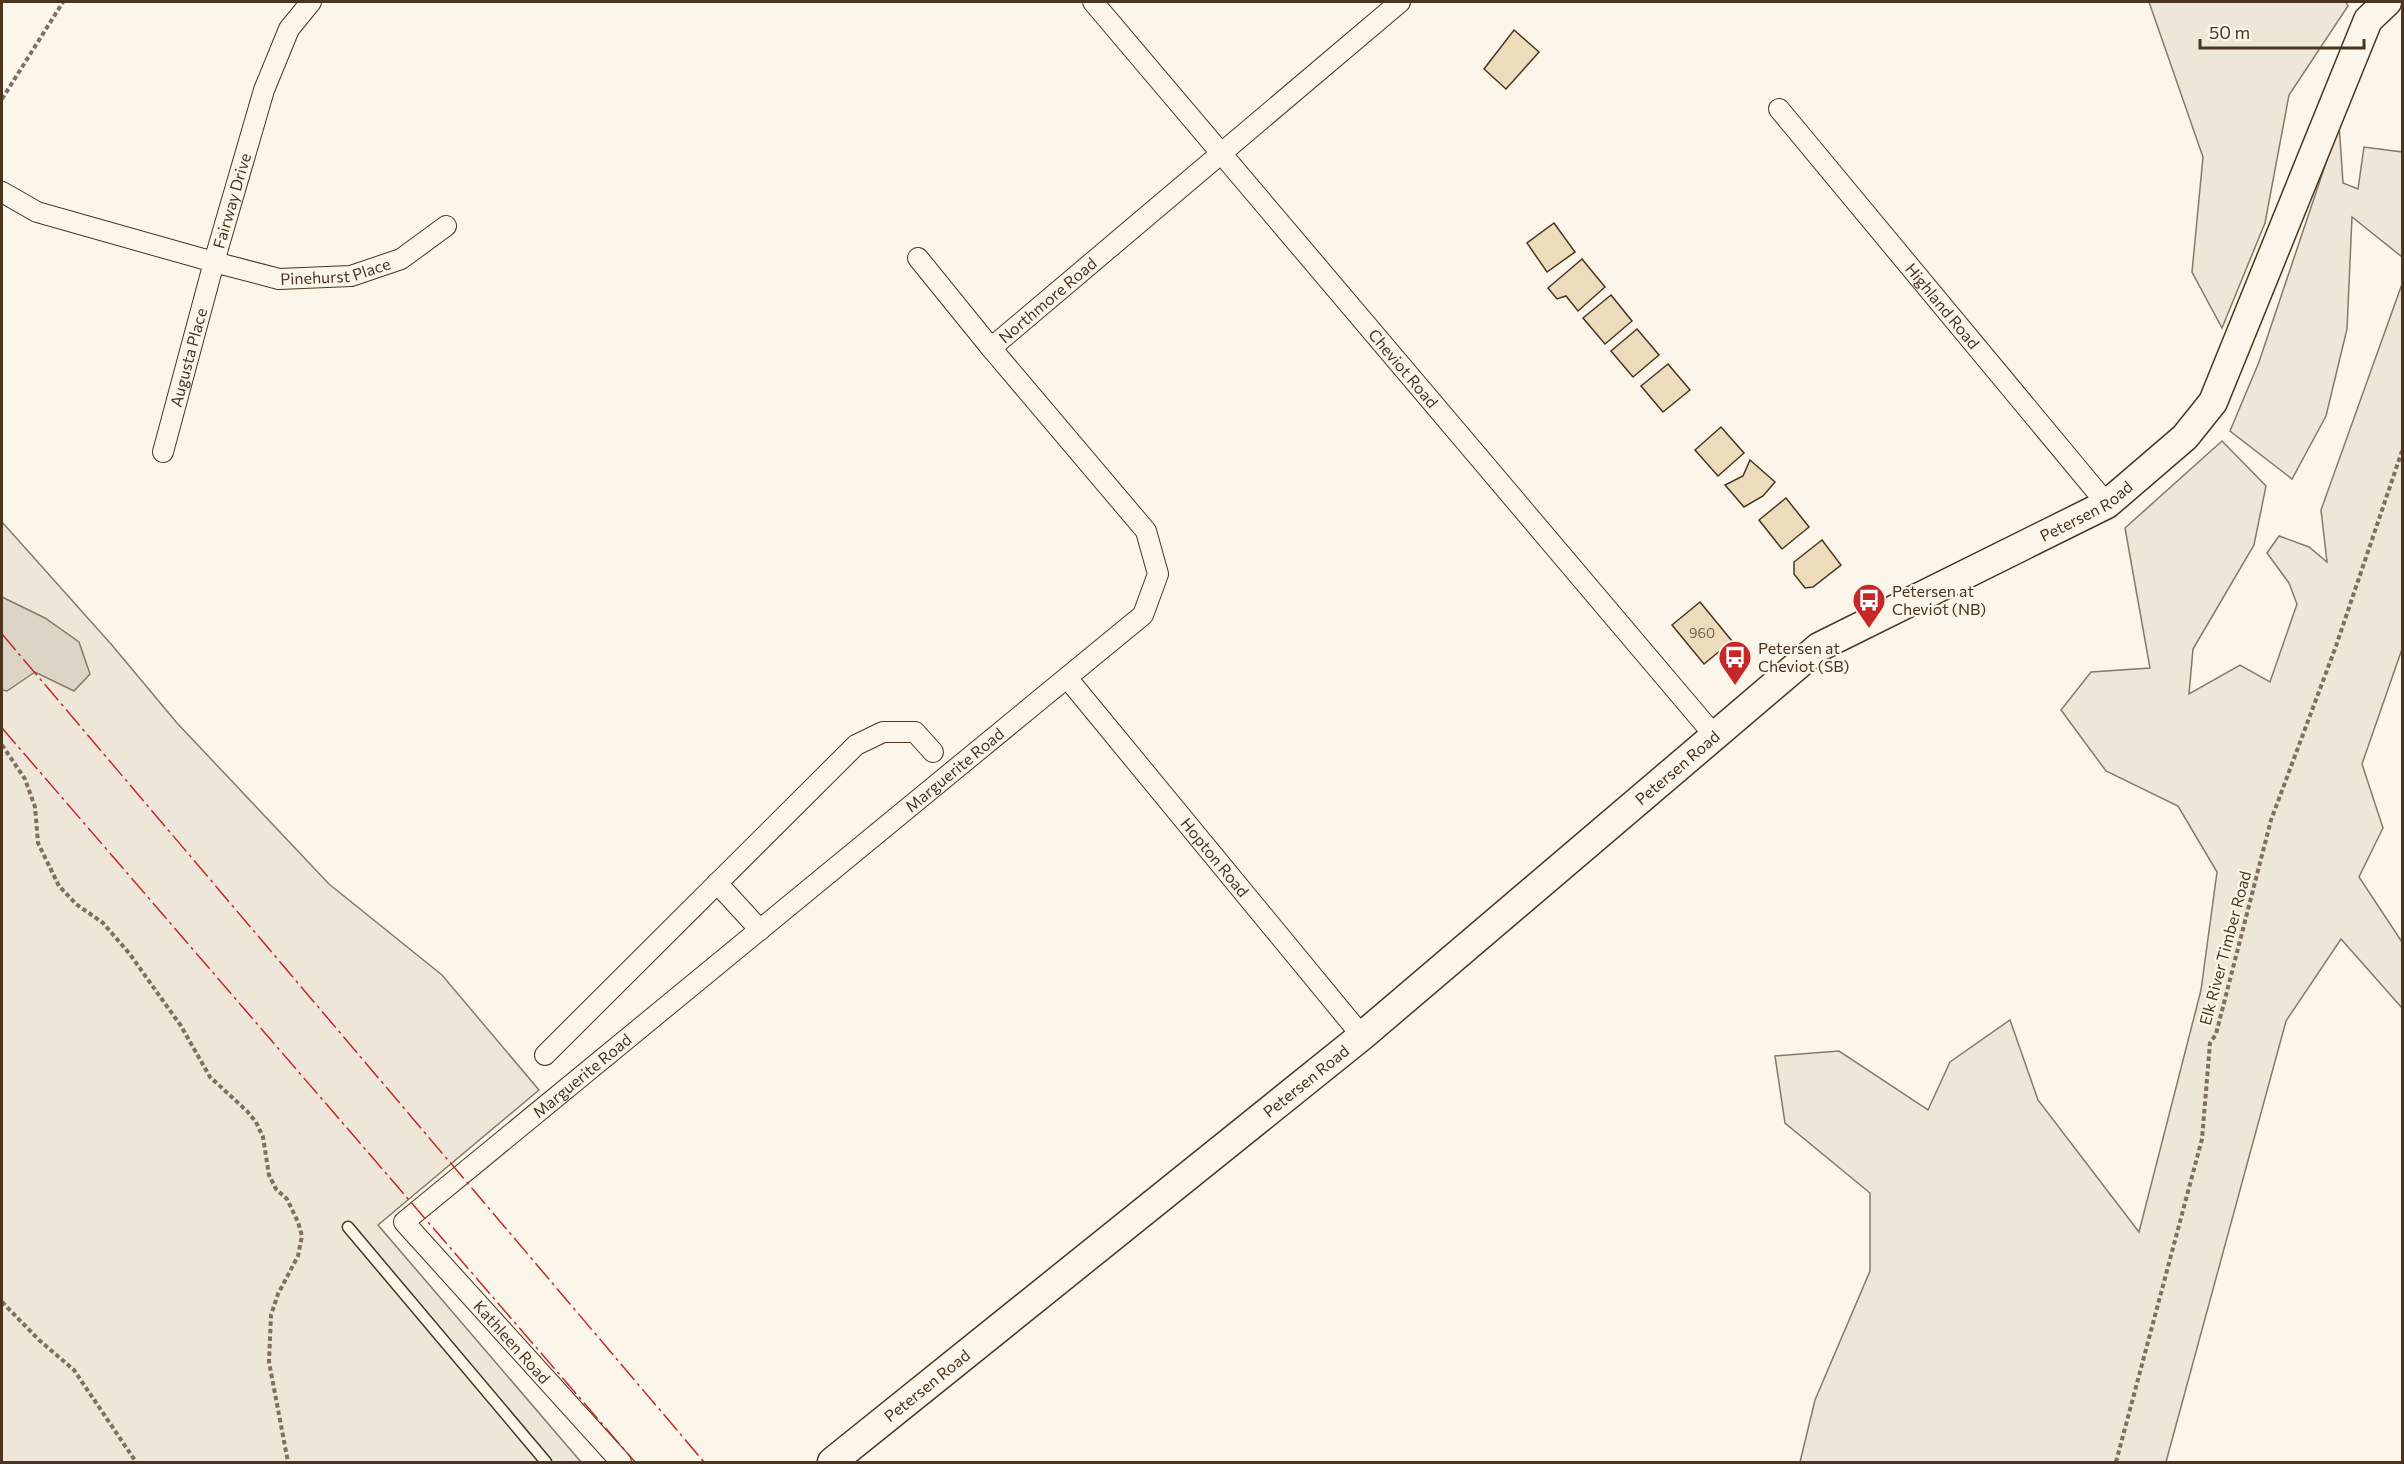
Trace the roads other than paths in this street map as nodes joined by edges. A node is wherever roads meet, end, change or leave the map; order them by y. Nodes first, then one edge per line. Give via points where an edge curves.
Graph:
1 (311, 2) edge
2 (1093, 2) edge
3 (1400, 2) edge
4 (2387, 2) edge
5 (1779, 110) dead end
6 (1221, 154) junction
7 (2, 192) edge
8 (446, 226) dead end
9 (918, 258) dead end
10 (214, 262) junction
11 (991, 348) junction
12 (163, 452) dead end
13 (2107, 504) junction
14 (1068, 679) junction
15 (1714, 735) junction
16 (933, 752) dead end
17 (717, 883) junction
18 (760, 930) junction
19 (1362, 1036) junction
20 (544, 1055) dead end
21 (404, 1222) joint
22 (348, 1227) dead end
23 (546, 1462) edge
24 (621, 1462) edge
25 (832, 1462) edge

1 - 10 street, Fairway Drive via 289,29 264,90
2 - 6 street, Cheviot Road
3 - 6 street, Northmore Road
4 - 13 street, Petersen Road via 2368,20 2213,402 2185,438
5 - 13 street, Highland Road
6 - 11 street, Northmore Road
6 - 15 street, Cheviot Road
7 - 10 street, Fairway Drive via 37,212
8 - 10 street, Pinehurst Place via 401,259 351,276 279,279
9 - 11 street
10 - 12 street, Augusta Place
11 - 14 street, Northmore Road via 1146,531 1158,574 1143,615
13 - 15 street, Petersen Road via 1819,647
14 - 18 street, Marguerite Road
14 - 19 street, Hopton Road
15 - 19 street, Petersen Road
16 - 17 street, Marguerite Road via 915,732 883,732 856,745
17 - 18 street
17 - 20 street, Marguerite Road
18 - 21 street, Marguerite Road
19 - 25 street, Petersen Road
21 - 24 street, Kathleen Road
22 - 23 lane

